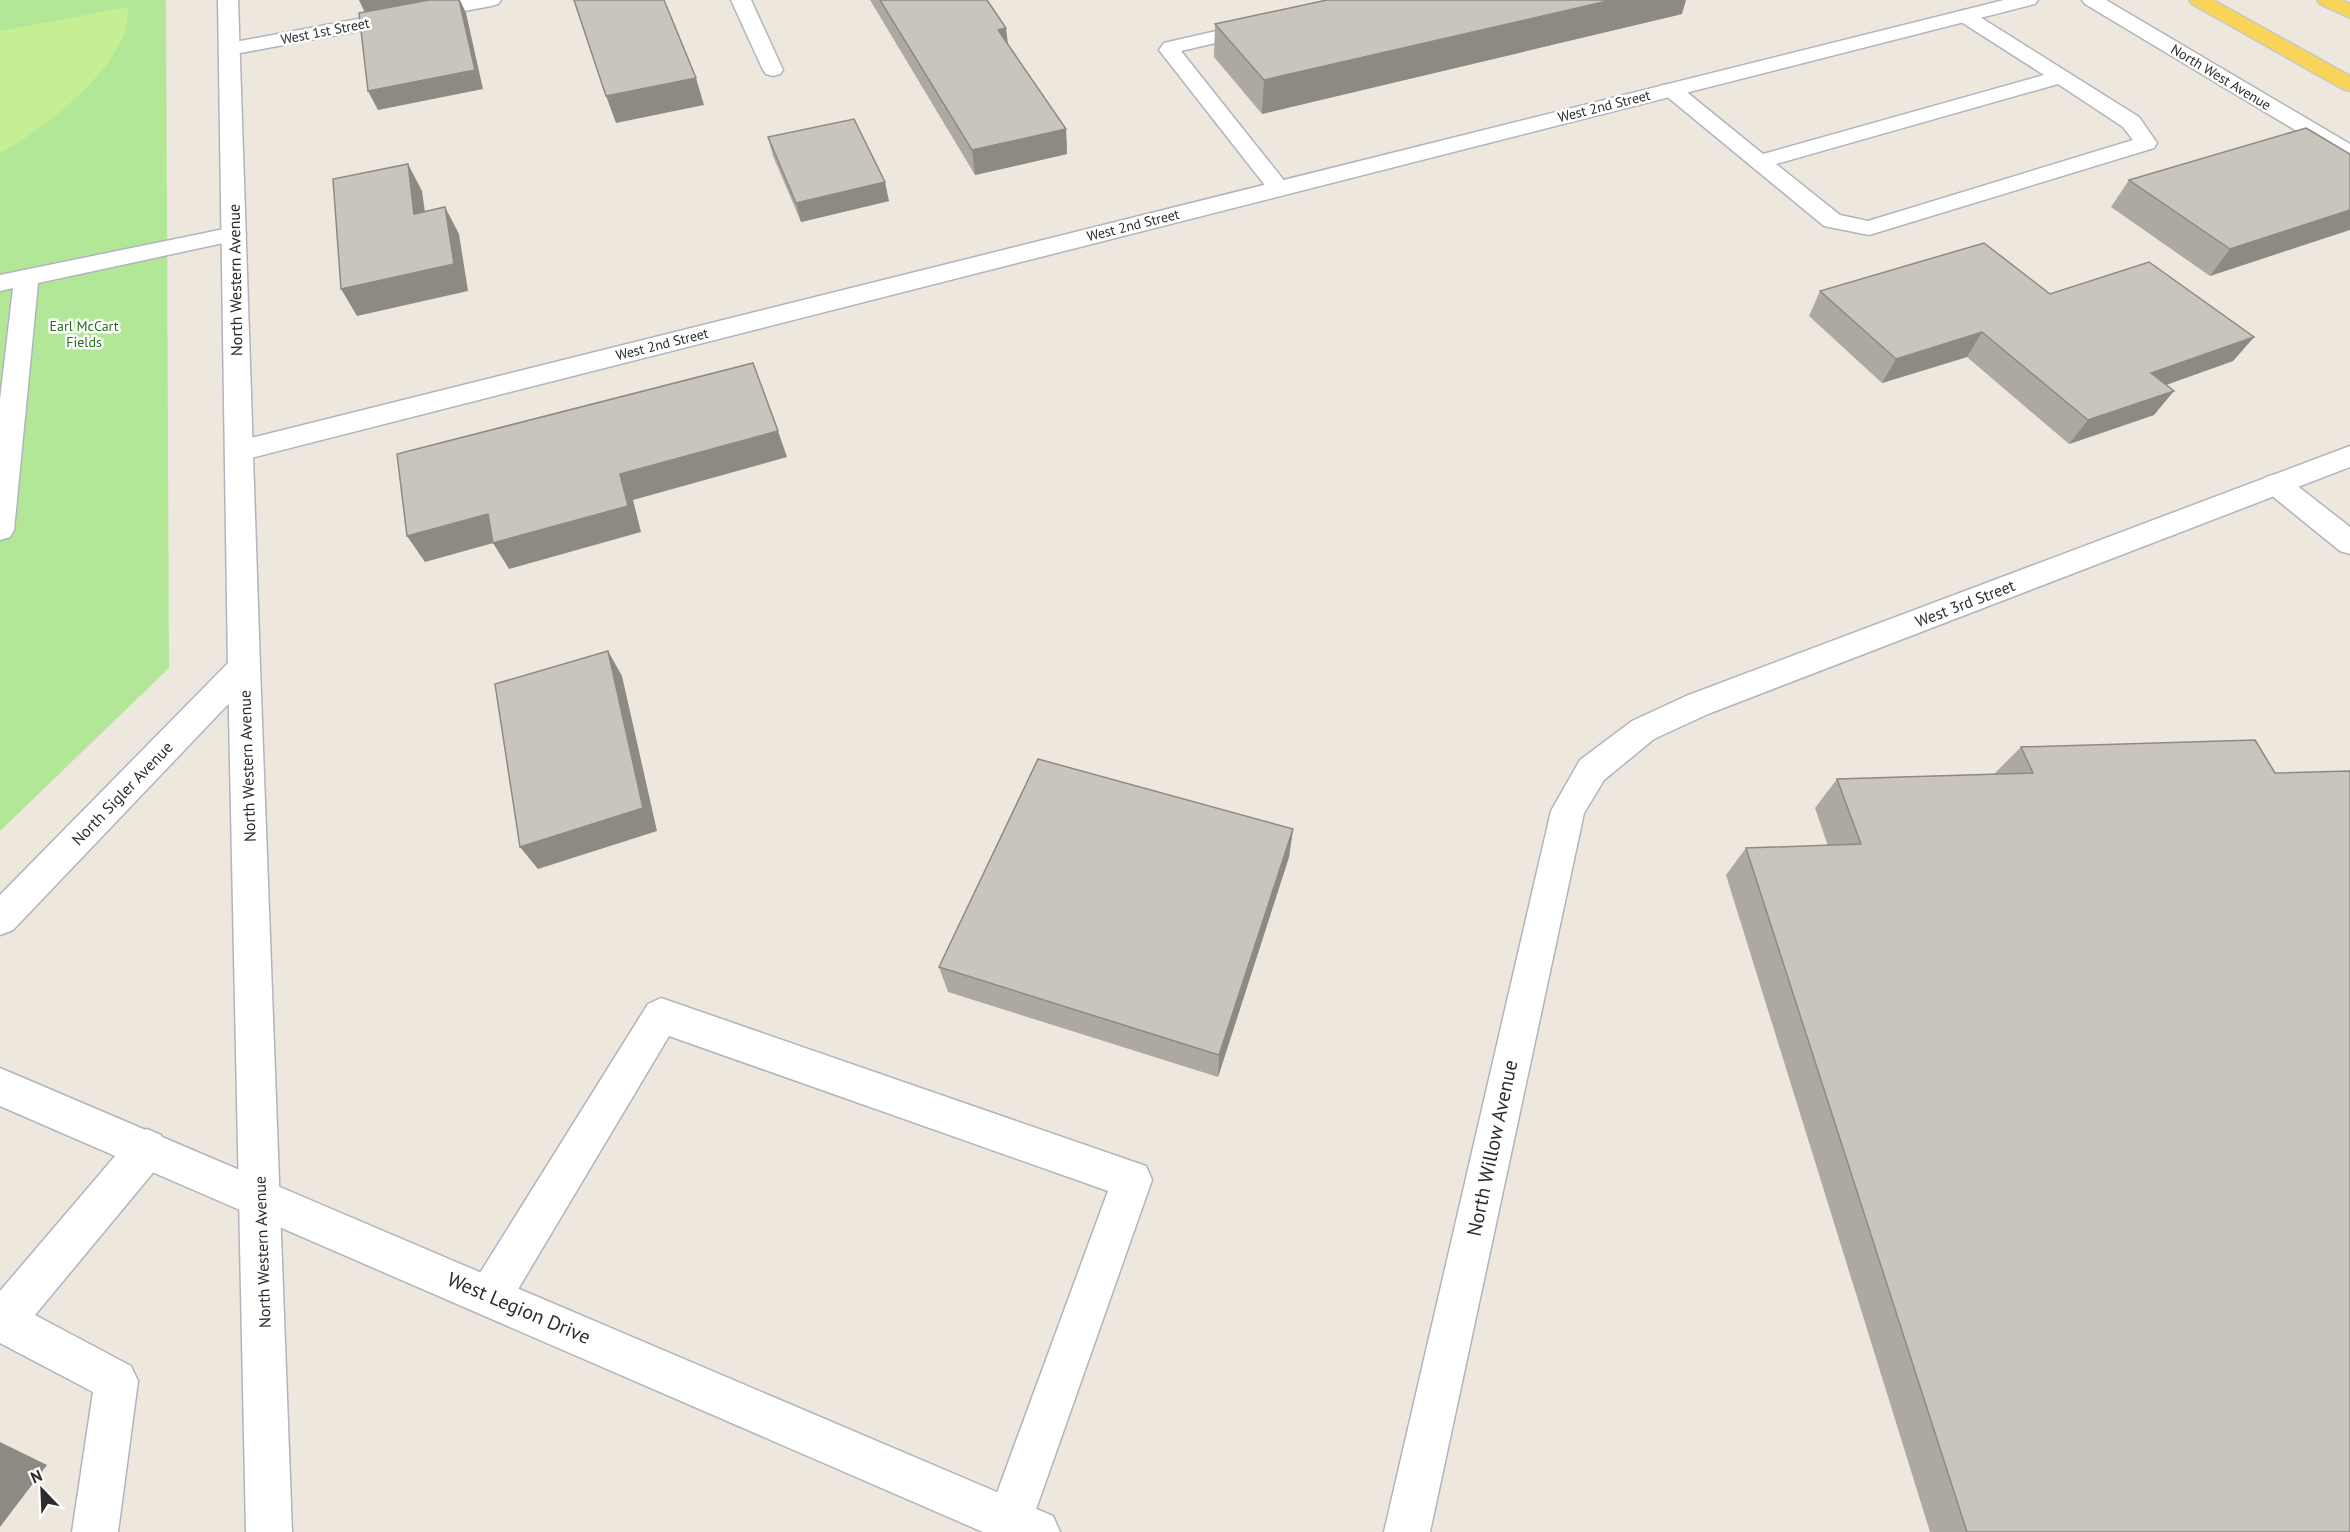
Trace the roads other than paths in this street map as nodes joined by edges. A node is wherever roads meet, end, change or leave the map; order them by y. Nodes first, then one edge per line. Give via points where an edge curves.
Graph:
1 (228, 0) edge
2 (491, 0) edge
3 (741, 0) edge
4 (2028, 0) edge
5 (2092, 0) edge
6 (2199, 0) edge
7 (2328, 0) edge
8 (2350, 12) edge
9 (1965, 16) junction
10 (1283, 22) edge
11 (230, 49) junction
12 (773, 70) dead end
13 (2061, 77) junction
14 (2350, 85) edge
15 (1670, 90) junction
16 (2350, 153) edge
17 (1759, 162) junction
18 (1279, 188) junction
19 (234, 234) junction
20 (27, 278) junction
21 (0, 283) edge
22 (239, 452) junction
23 (2350, 456) edge
24 (2276, 484) junction
25 (0, 530) edge
26 (2350, 543) edge
27 (244, 667) junction
28 (1592, 770) joint
29 (0, 919) edge
30 (0, 1087) edge
31 (147, 1149) junction
32 (261, 1197) junction
33 (490, 1296) junction
34 (1024, 1526) edge
35 (95, 1532) edge
36 (268, 1532) edge
37 (1407, 1532) edge

1 - 11 street, North Western Avenue
2 - 11 street, West 1st Street
3 - 12 street
4 - 9 street, West 2nd Street
5 - 16 street, North West Avenue
6 - 14 main road
7 - 8 main road
9 - 13 street
9 - 15 street, West 2nd Street
10 - 18 street via 1172,46 1169,50
11 - 19 street, North Western Avenue
13 - 17 street
13 - 17 street via 2131,122 2146,143 1869,228 1832,221
15 - 17 street
15 - 18 street, West 2nd Street
18 - 22 street, West 2nd Street
19 - 20 street
19 - 22 street, North Western Avenue
20 - 21 street
20 - 25 street
22 - 27 street, North Western Avenue
23 - 24 street, West 3rd Street
24 - 26 street
24 - 28 street, West 3rd Street via 1697,705 1642,730
27 - 29 street, North Sigler Avenue
27 - 32 street, North Western Avenue
28 - 37 street, North Willow Avenue via 1568,811
30 - 31 street, West Legion Drive
31 - 32 street, West Legion Drive
31 - 35 street via 2,1321 116,1381
32 - 33 street, West Legion Drive
32 - 36 street, North Western Avenue
33 - 34 street, West Legion Drive
33 - 34 street via 661,1016 1132,1180

